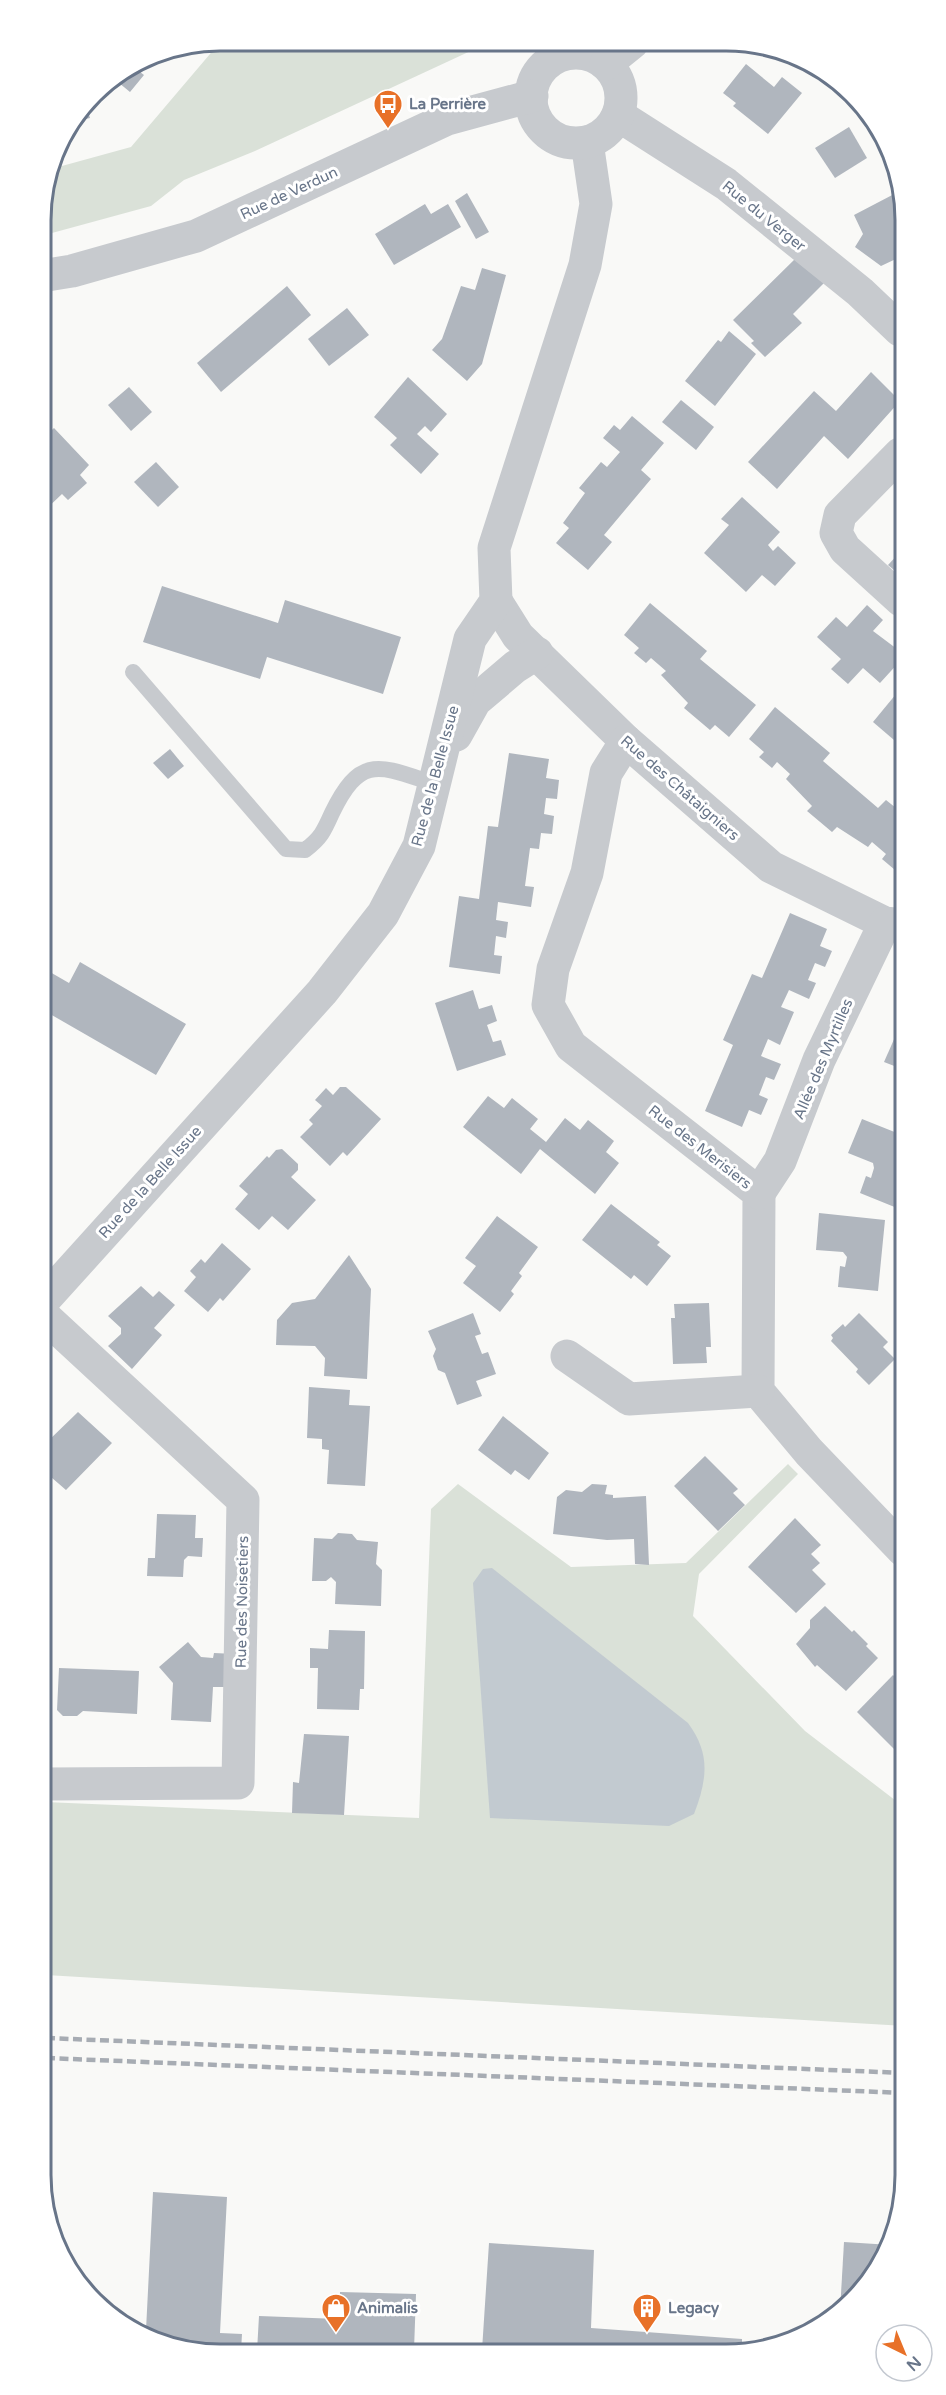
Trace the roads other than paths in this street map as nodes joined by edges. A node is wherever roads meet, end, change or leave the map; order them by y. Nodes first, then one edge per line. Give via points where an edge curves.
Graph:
1 (622, 51) edge
2 (606, 64) junction
3 (532, 96) junction
4 (618, 115) junction
5 (587, 142) junction
6 (51, 274) edge
7 (895, 325) edge
8 (895, 459) edge
9 (895, 595) edge
10 (496, 601) junction
11 (537, 653) junction
12 (133, 672) dead end
13 (626, 741) junction
14 (437, 774) junction
15 (893, 924) edge
16 (759, 1193) junction
17 (51, 1292) edge
18 (51, 1322) edge
19 (567, 1356) dead end
20 (758, 1391) junction
21 (895, 1542) edge
22 (51, 1784) edge

1 - 2 street
2 - 3 street via 580,54 553,60 542,69
2 - 4 street via 620,88
3 - 5 street via 533,109 547,133 573,143
3 - 6 street, Rue de Verdun via 447,119 196,236
4 - 5 street via 611,128
4 - 7 street, Rue du Verger via 726,184 860,292
5 - 10 street via 596,204 585,265 494,548
8 - 9 street via 840,515 836,532 845,549
10 - 11 street, Rue des Châtaigniers via 518,636
10 - 14 street, Rue de la Belle Issue via 470,639
11 - 13 street, Rue des Châtaigniers
11 - 14 street via 475,701
12 - 14 lane via 286,849 305,850 320,839 346,785 366,770
13 - 15 street, Rue des Châtaigniers via 771,867
13 - 16 street, Rue des Merisiers via 606,774 587,873 553,969 548,1005 571,1046
14 - 17 street, Rue de la Belle Issue via 419,846 383,914 322,992
15 - 16 street, Allée des Myrtilles via 819,1060 780,1161
16 - 20 street, Rue des Merisiers
18 - 22 street, Rue des Noisetiers via 243,1500 238,1783
19 - 20 street via 629,1399
20 - 21 street via 809,1452

